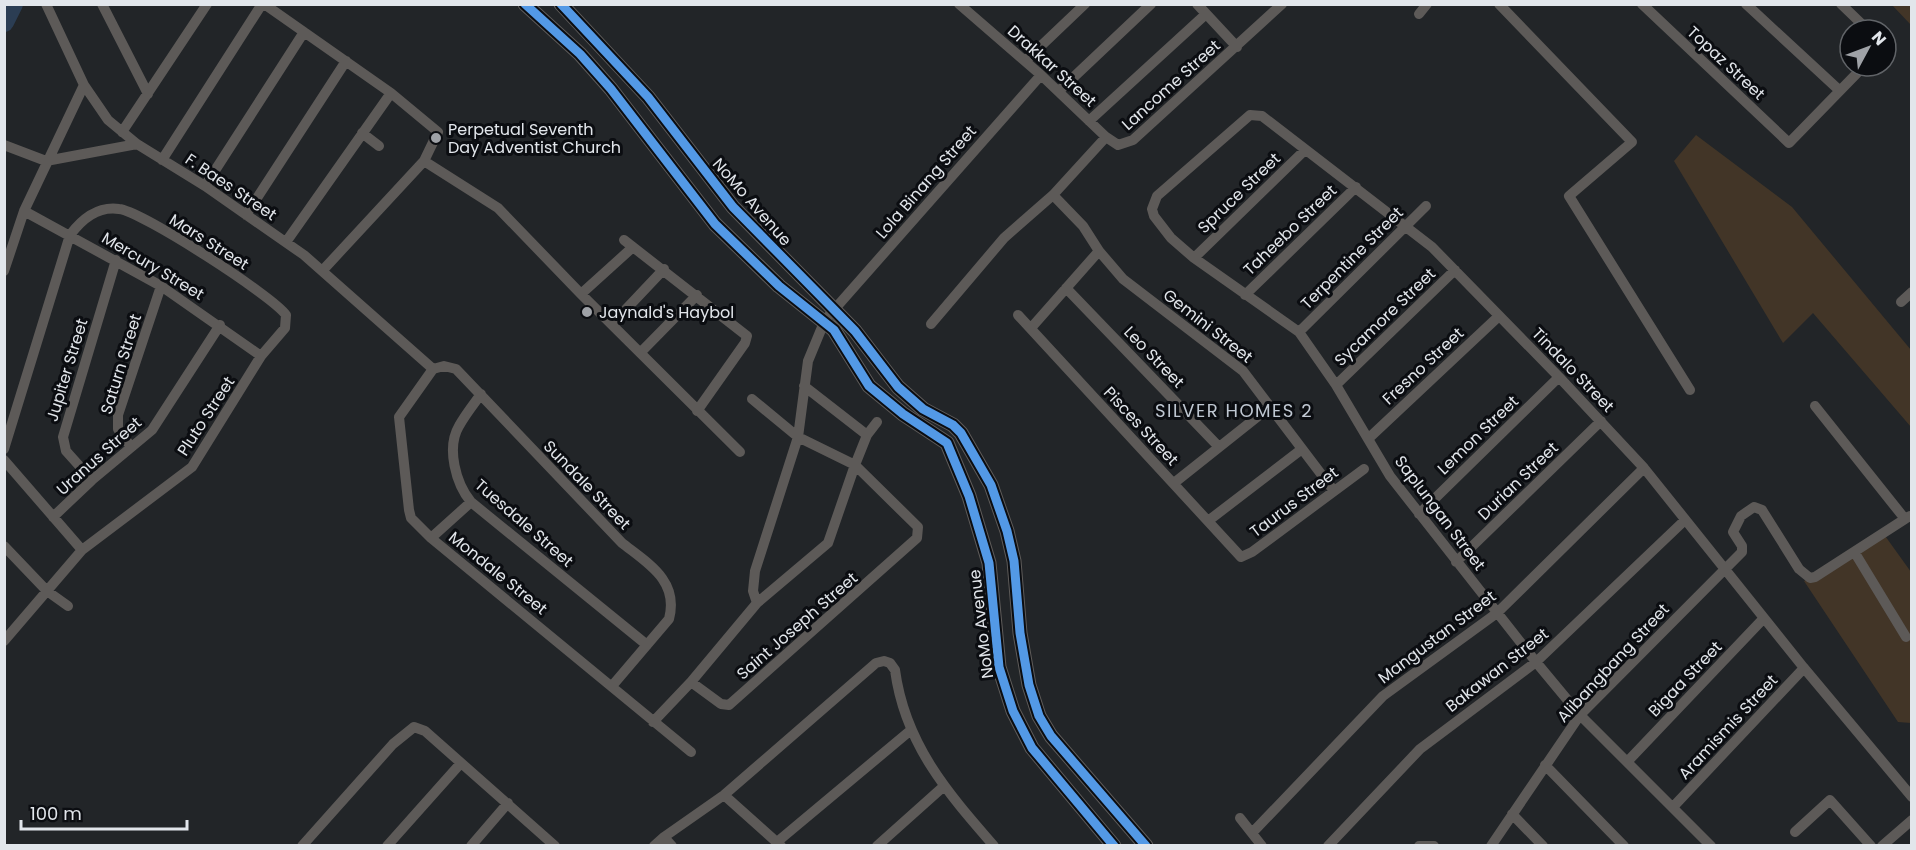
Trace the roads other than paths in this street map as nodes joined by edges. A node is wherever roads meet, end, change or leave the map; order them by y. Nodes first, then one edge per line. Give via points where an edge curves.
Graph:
1 (46, 4) edge
2 (102, 4) edge
3 (207, 4) edge
4 (263, 4) edge
5 (525, 4) edge
6 (561, 4) edge
7 (960, 4) edge
8 (1085, 4) edge
9 (1151, 4) edge
10 (1197, 4) edge
11 (1282, 4) edge
12 (1427, 4) edge
13 (1499, 4) edge
14 (1642, 4) edge
15 (1746, 4) edge
16 (1841, 4) edge
17 (1206, 14) junction
18 (1419, 14) dead end
19 (1856, 18) edge
20 (304, 32) junction
21 (1237, 47) junction
22 (345, 61) junction
23 (1025, 61) junction
24 (1041, 75) junction
25 (1852, 78) edge
26 (84, 85) junction
27 (1839, 90) junction
28 (1059, 91) junction
29 (148, 93) junction
30 (391, 93) junction
31 (1089, 121) junction
32 (122, 132) junction
33 (362, 133) junction
34 (1106, 137) junction
35 (136, 144) junction
36 (4, 145) edge
37 (1126, 145) joint
38 (379, 147) dead end
39 (1305, 150) junction
40 (162, 160) junction
41 (46, 161) junction
42 (424, 161) junction
43 (205, 186) junction
44 (1356, 187) junction
45 (1053, 195) junction
46 (1154, 202) joint
47 (1426, 206) dead end
48 (24, 211) junction
49 (246, 215) junction
50 (1407, 226) junction
51 (70, 235) junction
52 (286, 242) junction
53 (1099, 251) junction
54 (1194, 258) junction
55 (116, 260) junction
56 (664, 269) junction
57 (323, 270) junction
58 (1455, 270) junction
59 (4, 271) edge
60 (161, 286) junction
61 (1066, 288) junction
62 (1911, 292) edge
63 (581, 294) junction
64 (697, 295) junction
65 (1245, 295) junction
66 (1901, 302) dead end
67 (830, 315) junction
68 (1018, 315) dead end
69 (1499, 316) junction
70 (612, 324) junction
71 (931, 324) dead end
72 (220, 325) junction
73 (1030, 327) junction
74 (1299, 332) junction
75 (640, 352) junction
76 (261, 356) junction
77 (433, 369) junction
78 (1559, 377) junction
79 (1336, 385) junction
80 (804, 386) junction
81 (1690, 390) dead end
82 (481, 394) junction
83 (752, 399) dead end
84 (1271, 406) junction
85 (1815, 406) dead end
86 (697, 411) junction
87 (1601, 421) junction
88 (877, 422) dead end
89 (867, 435) junction
90 (798, 436) junction
91 (1369, 438) junction
92 (131, 447) junction
93 (1219, 447) junction
94 (4, 449) edge
95 (1302, 449) junction
96 (740, 452) dead end
97 (4, 460) edge
98 (855, 465) junction
99 (1644, 468) junction
100 (1364, 469) dead end
101 (92, 480) junction
102 (1173, 483) junction
103 (1334, 491) junction
104 (471, 502) junction
105 (1419, 514) junction
106 (53, 517) junction
107 (1908, 517) edge
108 (1685, 520) junction
109 (1208, 521) junction
110 (431, 538) junction
111 (82, 550) junction
112 (7, 553) edge
113 (1855, 553) junction
114 (1241, 557) joint
115 (1456, 562) junction
116 (1725, 568) junction
117 (47, 591) junction
118 (757, 603) junction
119 (68, 606) dead end
120 (1497, 614) junction
121 (1764, 618) junction
122 (1906, 637) dead end
123 (4, 641) edge
124 (647, 645) junction
125 (1536, 662) junction
126 (1804, 668) junction
127 (691, 682) junction
128 (612, 686) junction
129 (1580, 715) junction
130 (653, 722) junction
131 (911, 730) junction
132 (692, 752) dead end
133 (1628, 761) junction
134 (461, 763) junction
135 (1545, 765) junction
136 (943, 787) junction
137 (724, 795) junction
138 (1911, 797) edge
139 (508, 803) junction
140 (1673, 807) junction
141 (1512, 814) junction
142 (1240, 818) dead end
143 (1911, 820) edge
144 (1252, 832) junction
145 (1795, 832) dead end
146 (664, 837) junction
147 (991, 842) edge
148 (779, 844) edge
149 (302, 846) edge
150 (387, 846) edge
151 (471, 846) edge
152 (555, 846) edge
153 (654, 846) edge
154 (672, 846) edge
155 (877, 846) edge
156 (978, 846) edge
157 (1114, 846) edge
158 (1146, 846) edge
159 (1262, 846) edge
160 (1328, 846) edge
161 (1419, 846) edge
162 (1434, 846) edge
163 (1491, 846) edge
164 (1543, 846) edge
165 (1624, 846) edge
166 (1711, 846) edge
167 (1870, 846) edge
168 (1882, 846) edge

1 - 26 street, F. Baes Street
2 - 29 street
3 - 29 street
4 - 20 street
4 - 40 street
5 - 67 main road, NoMo Avenue via 580,54 611,89 715,224 779,286
6 - 67 main road, NoMo Avenue via 648,97 733,207
7 - 23 street, Drakkar Street
8 - 23 street
9 - 28 street
10 - 17 street
11 - 21 street, Lancome Street
12 - 18 street
13 - 81 street via 1632,142 1569,196
14 - 27 street, Topaz Street via 1789,143
15 - 27 street
16 - 19 street
17 - 21 street
17 - 31 street, Lancome Street
20 - 22 street
20 - 43 street
21 - 37 street, Lancome Street
22 - 30 street
22 - 49 street
23 - 24 street, Drakkar Street
24 - 28 street, Drakkar Street
24 - 67 street, Lola Binang Street
25 - 27 street
26 - 32 street, F. Baes Street via 95,104
26 - 41 street
28 - 31 street, Drakkar Street
29 - 32 street
30 - 33 street
30 - 42 street via 437,129
31 - 34 street, Drakkar Street
32 - 35 street, F. Baes Street
33 - 38 street
33 - 52 street
34 - 37 street, Drakkar Street
34 - 45 street
35 - 40 street, F. Baes Street
35 - 41 street
36 - 41 street
39 - 44 street, Tindalo Street
39 - 46 street, Tindalo Street via 1262,117 1250,115
39 - 54 street, Spruce Street
40 - 43 street, F. Baes Street
41 - 48 street
42 - 57 street
42 - 63 street via 498,208
43 - 49 street, F. Baes Street
44 - 50 street, Tindalo Street
44 - 65 street, Taheebo Street
45 - 53 street, Gemini Street via 1083,226
45 - 71 street via 1004,238
46 - 54 street, Saplungan Street via 1154,216
47 - 50 street, Terpentine Street
48 - 51 street, Mercury Street
48 - 59 street
49 - 52 street, F. Baes Street
50 - 58 street, Tindalo Street
50 - 74 street, Terpentine Street
51 - 55 street, Mercury Street
51 - 76 street, Mars Street via 88,215 122,209 201,252 274,302 286,315 285,328
51 - 94 street
52 - 57 street, F. Baes Street
53 - 61 street
53 - 84 street, Gemini Street via 1123,279 1243,371
54 - 65 street, Saplungan Street
55 - 60 street, Mercury Street
55 - 101 street, Jupiter Street via 63,437 66,451
56 - 63 street via 629,243
56 - 64 street
56 - 70 street
57 - 77 street, F. Baes Street
58 - 69 street, Tindalo Street
58 - 79 street, Sycamore Street
60 - 72 street, Mercury Street
60 - 92 street, Saturn Street via 118,416 118,429
61 - 73 street
61 - 93 street, Leo Street
62 - 66 street
63 - 70 street
64 - 75 street
64 - 86 street via 747,336
65 - 74 street, Saplungan Street
67 - 80 street, Lola Binang Street via 815,340
67 - 157 main road, NoMo Avenue via 869,386 947,444 969,496 989,563 999,667 1012,711 1032,748
67 - 158 main road, NoMo Avenue via 907,396 953,425 968,443 991,485 1007,531 1014,561 1024,662 1039,716 1051,736
68 - 73 street, Pisces Street
69 - 78 street, Tindalo Street
69 - 91 street, Fresno Street
70 - 75 street
72 - 76 street, Mercury Street
72 - 92 street, Uranus Street via 152,430
73 - 102 street, Pisces Street
74 - 79 street, Saplungan Street
75 - 86 street
76 - 111 street, Pluto Street via 192,467
77 - 82 street, Sundale Street via 456,369
77 - 110 street, Mondale Street via 403,410 398,426 411,518
78 - 87 street, Tindalo Street
78 - 105 street, Lemon Street
79 - 91 street, Saplungan Street
80 - 89 street
80 - 90 street, Lola Binang Street
82 - 104 street, Tuesdale Street via 455,435 457,476
82 - 124 street, Sundale Street via 622,543 661,573 672,607 669,619
83 - 90 street
84 - 93 street
84 - 95 street, Gemini Street
85 - 107 street
86 - 96 street
87 - 99 street, Tindalo Street
87 - 115 street, Durian Street
88 - 89 street
89 - 98 street
90 - 98 street
90 - 118 street, Lola Binang Street via 755,571 753,591
91 - 105 street, Saplungan Street via 1390,476
92 - 101 street, Uranus Street
93 - 102 street
95 - 103 street, Gemini Street
95 - 109 street
97 - 106 street
98 - 118 street via 828,543
98 - 127 street, Saint Joseph Street via 918,527 917,538 729,705 721,704
99 - 108 street, Tindalo Street
99 - 120 street, Mangustan Street
100 - 103 street, Taurus Street
101 - 106 street, Uranus Street
102 - 109 street, Pisces Street
103 - 114 street, Taurus Street
104 - 110 street
104 - 124 street, Tuesdale Street
105 - 115 street, Saplungan Street
106 - 111 street
107 - 113 street
108 - 116 street, Tindalo Street
108 - 125 street, Bakawan Street
109 - 114 street, Pisces Street
110 - 128 street, Mondale Street
111 - 117 street, Pluto Street
112 - 117 street
113 - 116 street, Alibangbang Street via 1810,578 1799,569 1762,510 1754,507 1742,516 1733,532 1743,550
113 - 122 street
115 - 120 street, Saplungan Street
116 - 121 street, Tindalo Street
116 - 129 street, Alibangbang Street
117 - 119 street
117 - 123 street, Pluto Street
118 - 127 street
120 - 125 street, Saplungan Street
120 - 144 street, Mangustan Street via 1383,696
121 - 126 street, Tindalo Street
121 - 133 street, Bigaa Street
124 - 128 street
125 - 129 street, Saplungan Street
125 - 160 street, Bakawan Street via 1420,749
126 - 138 street, Tindalo Street
126 - 140 street, Aramismis Street
127 - 130 street
128 - 130 street, Mondale Street
129 - 133 street, Saplungan Street
129 - 135 street, Alibangbang Street
130 - 132 street, Mondale Street
131 - 136 street
131 - 137 street via 895,670 890,663 876,663
131 - 148 street
133 - 140 street, Saplungan Street
134 - 139 street
134 - 149 street via 425,731 414,727 393,744
134 - 150 street
135 - 141 street, Alibangbang Street
135 - 165 street
136 - 147 street
136 - 155 street
137 - 146 street
137 - 148 street
139 - 151 street
139 - 152 street
140 - 166 street, Saplungan Street
141 - 163 street, Alibangbang Street
141 - 164 street
142 - 144 street
143 - 168 street
144 - 159 street
145 - 167 street via 1830,800
146 - 153 street
146 - 154 street
147 - 156 street
161 - 162 street

